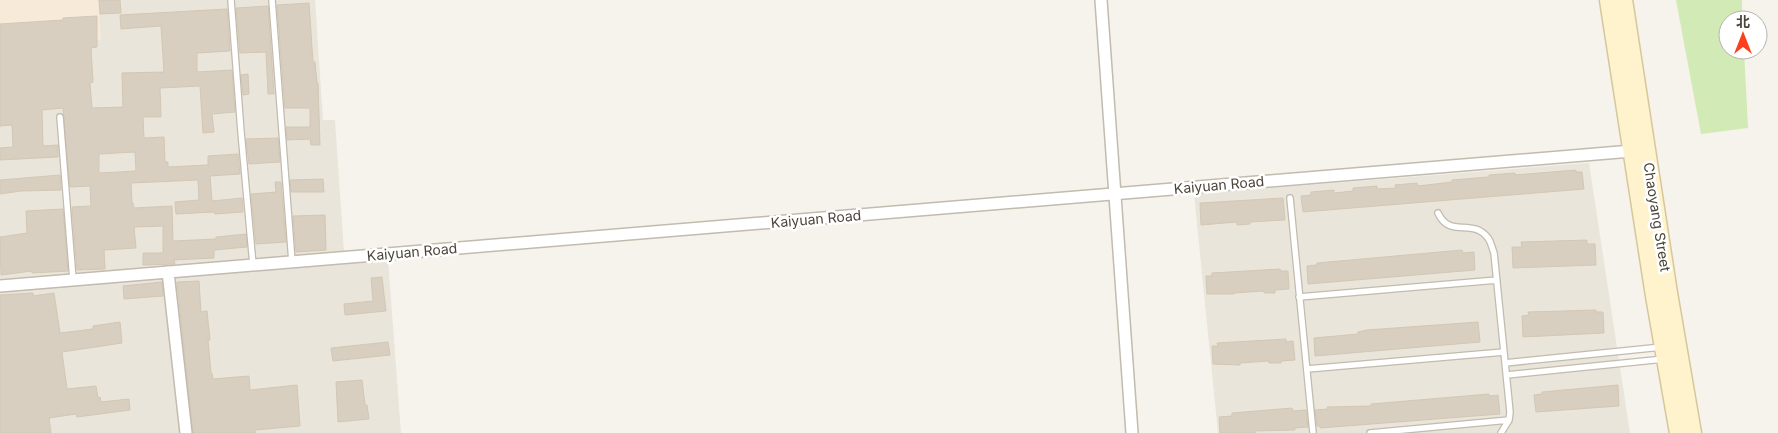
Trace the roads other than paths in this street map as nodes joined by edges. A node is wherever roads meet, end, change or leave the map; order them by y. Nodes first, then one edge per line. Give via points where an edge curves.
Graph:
1 (231, 0) edge
2 (272, 0) edge
3 (1101, 0) edge
4 (1608, 0) edge
5 (1624, 0) edge
6 (60, 117) dead end
7 (1632, 151) junction
8 (1115, 194) junction
9 (1290, 198) dead end
10 (1438, 213) dead end
11 (292, 262) junction
12 (253, 265) junction
13 (168, 272) junction
14 (73, 280) junction
15 (1496, 280) junction
16 (0, 286) edge
17 (1299, 297) junction
18 (1504, 352) junction
19 (1664, 353) junction
20 (1505, 363) junction
21 (1307, 369) junction
22 (1506, 376) junction
23 (1509, 420) junction
24 (186, 433) edge
25 (1132, 433) edge
26 (1313, 433) edge
27 (1370, 433) edge
28 (1501, 433) edge
29 (1678, 433) edge
30 (1693, 433) edge

1 - 12 lane
2 - 11 lane
3 - 8 street
4 - 7 street, Chaoyang Street
5 - 30 street, Chaoyang Street
6 - 14 lane
7 - 8 street, Kaiyuan Road
7 - 19 street, Chaoyang Street
8 - 11 street, Kaiyuan Road
8 - 25 street
9 - 17 lane
10 - 15 lane via 1448,226 1473,228 1489,239 1494,253
11 - 12 street, Kaiyuan Road
12 - 13 street, Kaiyuan Road
13 - 14 street, Kaiyuan Road
13 - 24 street
14 - 16 street, Kaiyuan Road
15 - 17 lane
15 - 18 lane
17 - 21 lane
18 - 20 lane
18 - 21 lane
19 - 20 lane
19 - 22 lane
19 - 29 street, Chaoyang Street
20 - 22 lane
21 - 26 lane
22 - 23 lane
23 - 27 lane
23 - 28 lane

